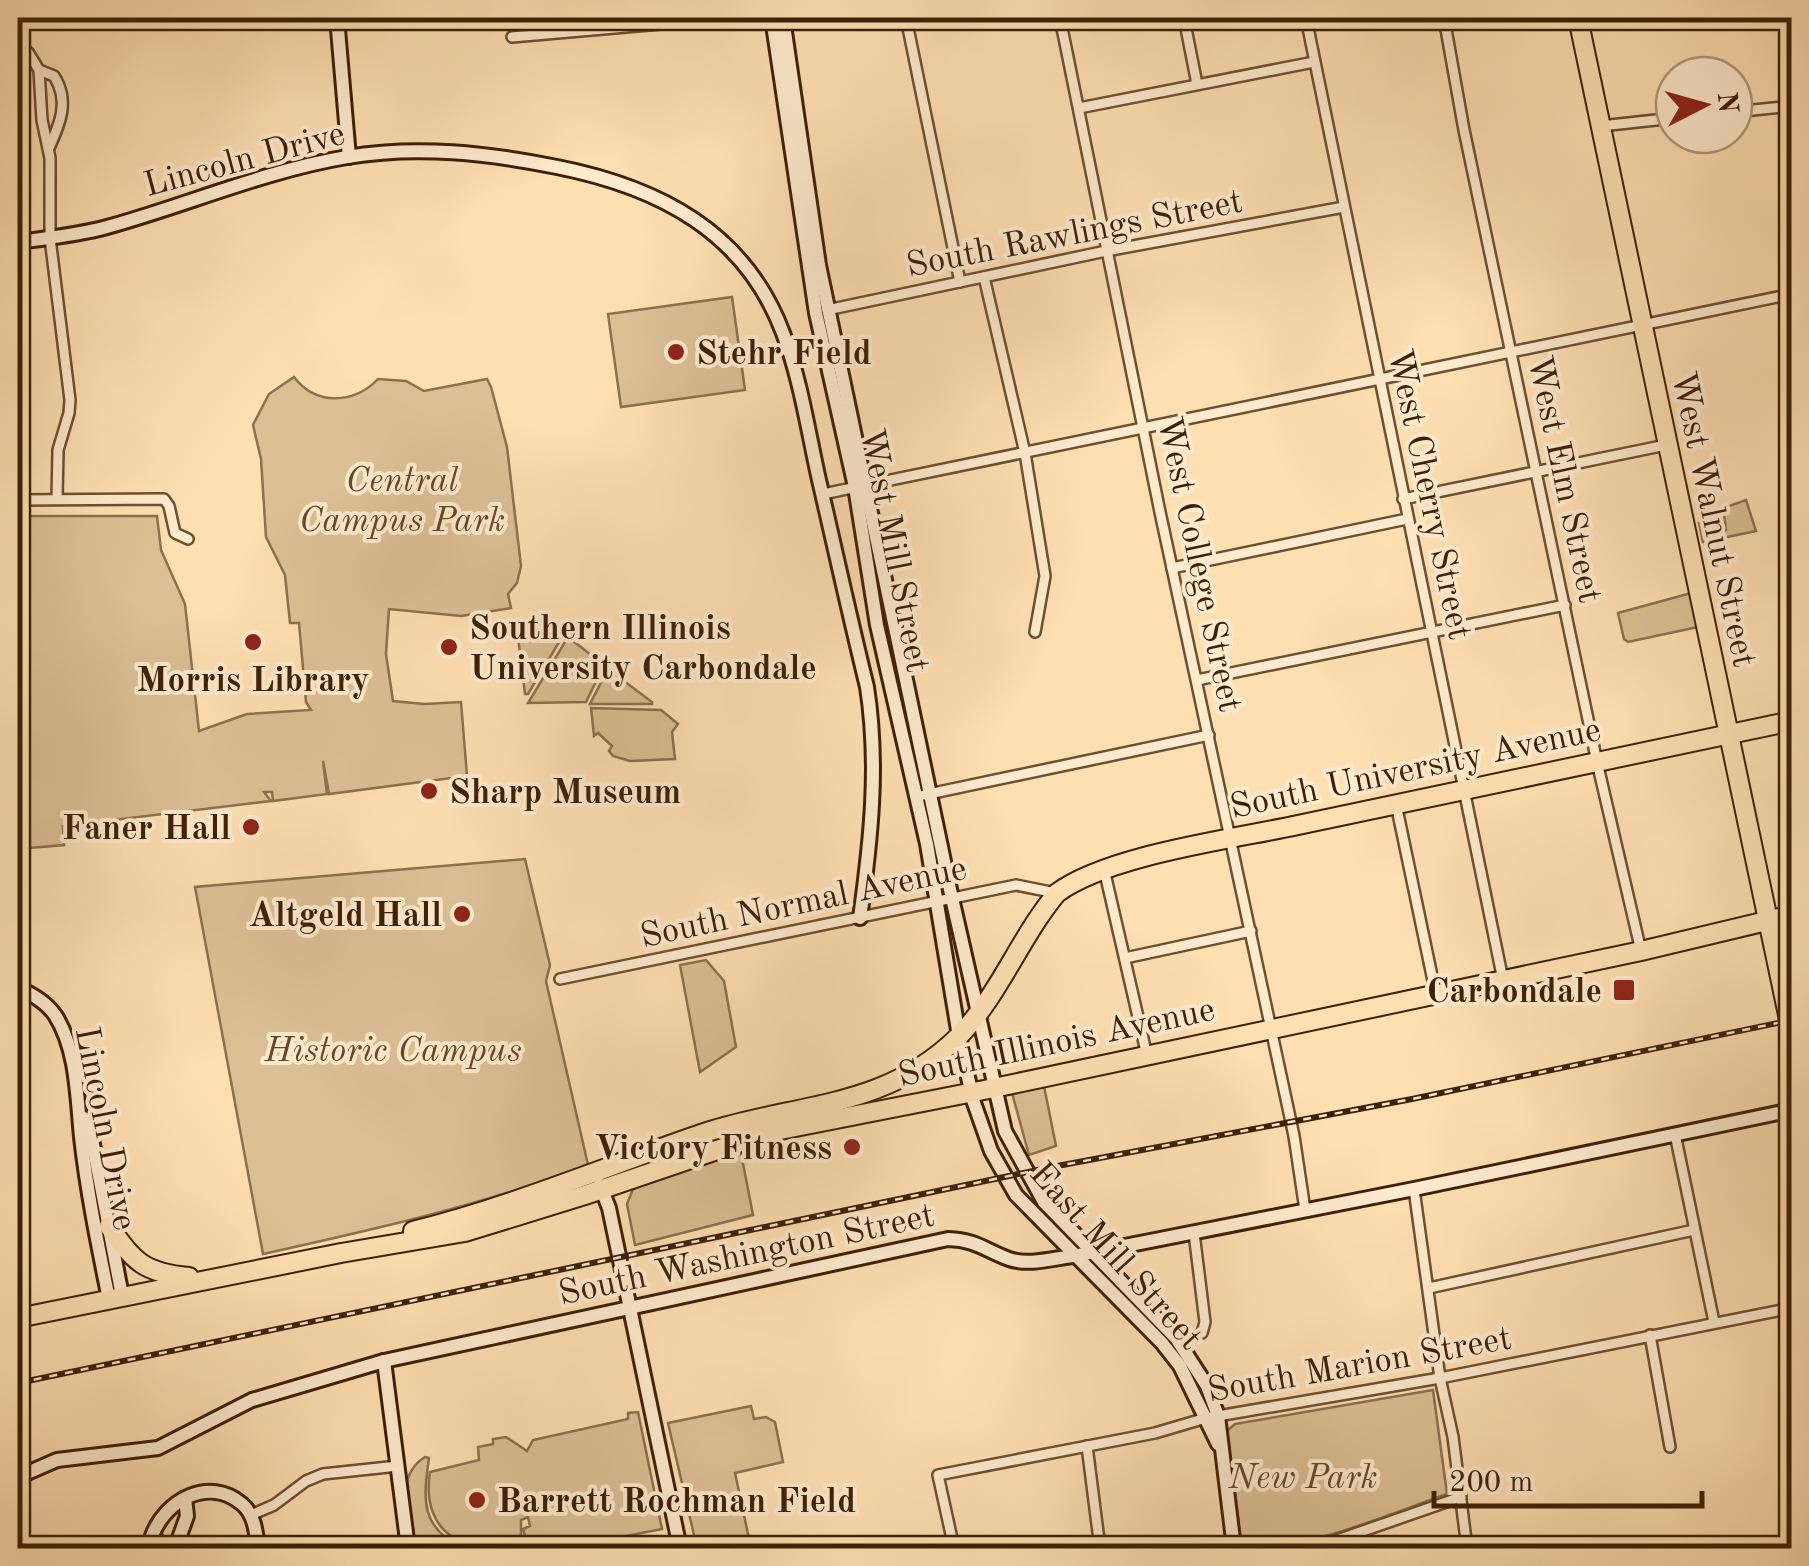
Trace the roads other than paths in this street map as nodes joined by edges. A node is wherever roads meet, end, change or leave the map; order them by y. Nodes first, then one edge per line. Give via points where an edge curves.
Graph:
1 (337, 18) edge
2 (729, 18) edge
3 (772, 18) edge
4 (783, 18) edge
5 (906, 18) edge
6 (1060, 18) edge
7 (1184, 18) edge
8 (1306, 18) edge
9 (1444, 18) edge
10 (1578, 18) edge
11 (609, 22) edge
12 (512, 37) dead end
13 (18, 44) edge
14 (1314, 62) junction
15 (40, 70) junction
16 (1197, 84) junction
17 (1792, 106) edge
18 (1078, 108) junction
19 (1754, 110) edge
20 (1654, 120) edge
21 (1601, 126) junction
22 (48, 148) junction
23 (349, 157) junction
24 (1344, 208) junction
25 (50, 238) junction
26 (18, 242) edge
27 (1106, 251) junction
28 (984, 277) junction
29 (960, 282) junction
30 (1789, 295) edge
31 (822, 311) junction
32 (1792, 325) edge
33 (1643, 328) junction
34 (1511, 354) junction
35 (1379, 381) junction
36 (1144, 429) junction
37 (1666, 445) junction
38 (1024, 453) junction
39 (1537, 472) junction
40 (862, 486) junction
41 (823, 494) junction
42 (57, 498) junction
43 (18, 500) edge
44 (1404, 500) junction
45 (1408, 519) junction
46 (188, 539) dead end
47 (1172, 568) junction
48 (1565, 605) junction
49 (1430, 630) junction
50 (1035, 632) dead end
51 (1197, 680) junction
52 (1792, 721) edge
53 (1727, 734) junction
54 (1209, 735) junction
55 (1596, 762) junction
56 (1465, 790) junction
57 (923, 795) junction
58 (1396, 804) junction
59 (1232, 839) junction
60 (1104, 869) junction
61 (1057, 893) junction
62 (944, 899) junction
63 (1792, 915) edge
64 (860, 918) junction
65 (1766, 920) junction
66 (1251, 931) junction
67 (1641, 951) junction
68 (1125, 958) junction
69 (560, 979) dead end
70 (1503, 980) junction
71 (18, 988) edge
72 (1436, 995) junction
73 (978, 1012) junction
74 (1271, 1030) junction
75 (1791, 1034) edge
76 (958, 1036) junction
77 (1148, 1056) junction
78 (994, 1088) junction
79 (972, 1093) junction
80 (80, 1106) junction
81 (1792, 1110) edge
82 (1675, 1134) junction
83 (599, 1181) junction
84 (1414, 1189) junction
85 (1305, 1210) junction
86 (109, 1226) junction
87 (1045, 1227) junction
88 (1694, 1230) junction
89 (1194, 1233) junction
90 (1129, 1245) junction
91 (1094, 1251) junction
92 (1074, 1256) junction
93 (1028, 1262) junction
94 (1116, 1275) junction
95 (214, 1279) junction
96 (1428, 1288) junction
97 (116, 1297) junction
98 (629, 1308) junction
99 (1792, 1308) edge
100 (18, 1318) edge
101 (1714, 1322) junction
102 (1202, 1334) dead end
103 (1650, 1335) junction
104 (384, 1361) junction
105 (1440, 1378) junction
106 (1212, 1417) junction
107 (1086, 1446) junction
108 (1670, 1448) dead end
109 (398, 1466) junction
110 (18, 1476) edge
111 (1461, 1497) junction
112 (185, 1498) dead end
113 (250, 1514) junction
114 (258, 1548) edge
115 (408, 1548) edge
116 (680, 1548) edge
117 (954, 1548) edge
118 (1100, 1548) edge
119 (1234, 1548) edge
120 (1314, 1548) edge
121 (1466, 1548) edge

1 - 23 street
2 - 11 street
3 - 31 street, West Mill Street
4 - 31 street, West Mill Street
5 - 29 street
6 - 18 street, West College Street
7 - 16 street
8 - 14 street, West Cherry Street
9 - 34 street, West Elm Street
10 - 21 highway, West Walnut Street
11 - 12 street
13 - 15 street
14 - 16 street
14 - 24 street, West Cherry Street
15 - 22 street
15 - 22 street via 54,76 62,92 61,122
16 - 18 street
17 - 19 street
18 - 27 street, West College Street
20 - 21 street
21 - 33 highway, West Walnut Street
22 - 25 street
23 - 25 street, Lincoln Drive
23 - 41 street, Lincoln Drive via 446,151 502,156 616,180 694,219 741,260 768,300 782,330
24 - 27 street, South Rawlings Street
24 - 35 street, West Cherry Street
25 - 26 street, Lincoln Drive
25 - 42 street via 70,400 58,450
27 - 28 street, South Rawlings Street
27 - 36 street, West College Street
28 - 29 street, South Rawlings Street
28 - 38 street
29 - 31 street, South Rawlings Street
30 - 32 street
30 - 33 street
31 - 40 street, West Mill Street
33 - 34 street
33 - 37 highway, West Walnut Street
34 - 35 street
34 - 39 street, West Elm Street
35 - 36 street
35 - 44 street, West Cherry Street
36 - 38 street
36 - 47 street, West College Street
37 - 39 street
37 - 53 highway, West Walnut Street
38 - 40 street
38 - 50 street via 1046,576
39 - 44 street
39 - 48 street, West Elm Street
40 - 41 street
40 - 57 street, West Mill Street via 877,626
41 - 64 street, Lincoln Drive via 872,722 874,798
42 - 43 street
42 - 46 street via 164,500 175,533
44 - 45 street, West Cherry Street
45 - 47 street
45 - 49 street, West Cherry Street
47 - 51 street, West College Street
48 - 49 street
48 - 55 street, West Elm Street
49 - 51 street
49 - 56 street, West Cherry Street
51 - 54 street, West College Street
52 - 53 highway, South University Avenue
53 - 55 highway, South University Avenue
53 - 65 highway, West Walnut Street
54 - 57 street
54 - 59 street, West College Street
55 - 56 highway, South University Avenue
55 - 67 street, West Elm Street
56 - 58 highway, South University Avenue
56 - 70 street, West Cherry Street
57 - 62 street, West Mill Street
58 - 59 highway, South University Avenue
58 - 72 street
59 - 60 highway, South University Avenue
59 - 66 street, West College Street
60 - 61 highway, South University Avenue
60 - 68 street
61 - 62 street, South Normal Avenue via 1016,886
61 - 73 highway, South Illinois Avenue
62 - 64 street, South Normal Avenue
62 - 73 street, West Mill Street
62 - 76 street, West Mill Street
63 - 65 highway, South Illinois Avenue
64 - 69 street, South Normal Avenue
65 - 67 highway, South Illinois Avenue
65 - 75 highway, West Walnut Street
66 - 68 street
66 - 74 street, West College Street
67 - 70 highway, South Illinois Avenue
68 - 77 street
70 - 72 highway, South Illinois Avenue
71 - 80 street, Lincoln Drive via 41,1000 62,1028
72 - 74 highway, South Illinois Avenue
73 - 76 highway, South Illinois Avenue
73 - 78 street, West Mill Street
74 - 77 highway, South Illinois Avenue
74 - 85 street, West College Street
76 - 79 street, West Mill Street
76 - 83 highway, South Illinois Avenue via 879,1089 724,1127
77 - 78 highway, South Illinois Avenue
78 - 79 highway, South Illinois Avenue
78 - 91 street, East Mill Street via 1005,1131 1032,1184
79 - 83 highway, South Illinois Avenue via 770,1132
79 - 87 street, East Mill Street via 991,1151 1016,1195
80 - 86 street, Lincoln Drive
80 - 97 street, Lincoln Drive via 91,1204
81 - 82 street, South Washington Street
82 - 84 street, South Washington Street
82 - 88 street
83 - 95 highway, South Illinois Avenue via 466,1232
83 - 98 street
84 - 85 street, South Washington Street
84 - 96 street
85 - 89 street, South Washington Street
86 - 95 highway via 131,1258 157,1273
86 - 97 street, Lincoln Drive
87 - 92 street, East Mill Street
87 - 93 street via 1045,1250
88 - 96 street
88 - 101 street
89 - 90 street, South Washington Street
89 - 102 street
90 - 91 street, South Washington Street
90 - 94 street
91 - 92 street, South Washington Street
91 - 94 street, East Mill Street
92 - 93 street, South Washington Street
92 - 106 street, East Mill Street via 1162,1343
93 - 98 street, South Washington Street via 971,1240 948,1239
94 - 106 street, East Mill Street via 1192,1360
95 - 97 highway, South Illinois Avenue
96 - 105 street
97 - 100 highway, South Illinois Avenue
98 - 104 street, South Washington Street
98 - 116 street
99 - 101 street, South Marion Street
101 - 103 street, South Marion Street
103 - 105 street, South Marion Street
103 - 108 street
104 - 109 street
104 - 110 street, South Washington Street via 252,1400 158,1448 57,1460
105 - 106 street, South Marion Street
105 - 111 street
106 - 107 street, South Marion Street
106 - 119 street, East Mill Street via 1224,1456
107 - 117 street, South Marion Street via 938,1475
107 - 118 street
109 - 113 street via 323,1474
109 - 115 street
111 - 120 street
111 - 121 street
112 - 113 street via 220,1494
113 - 114 street

